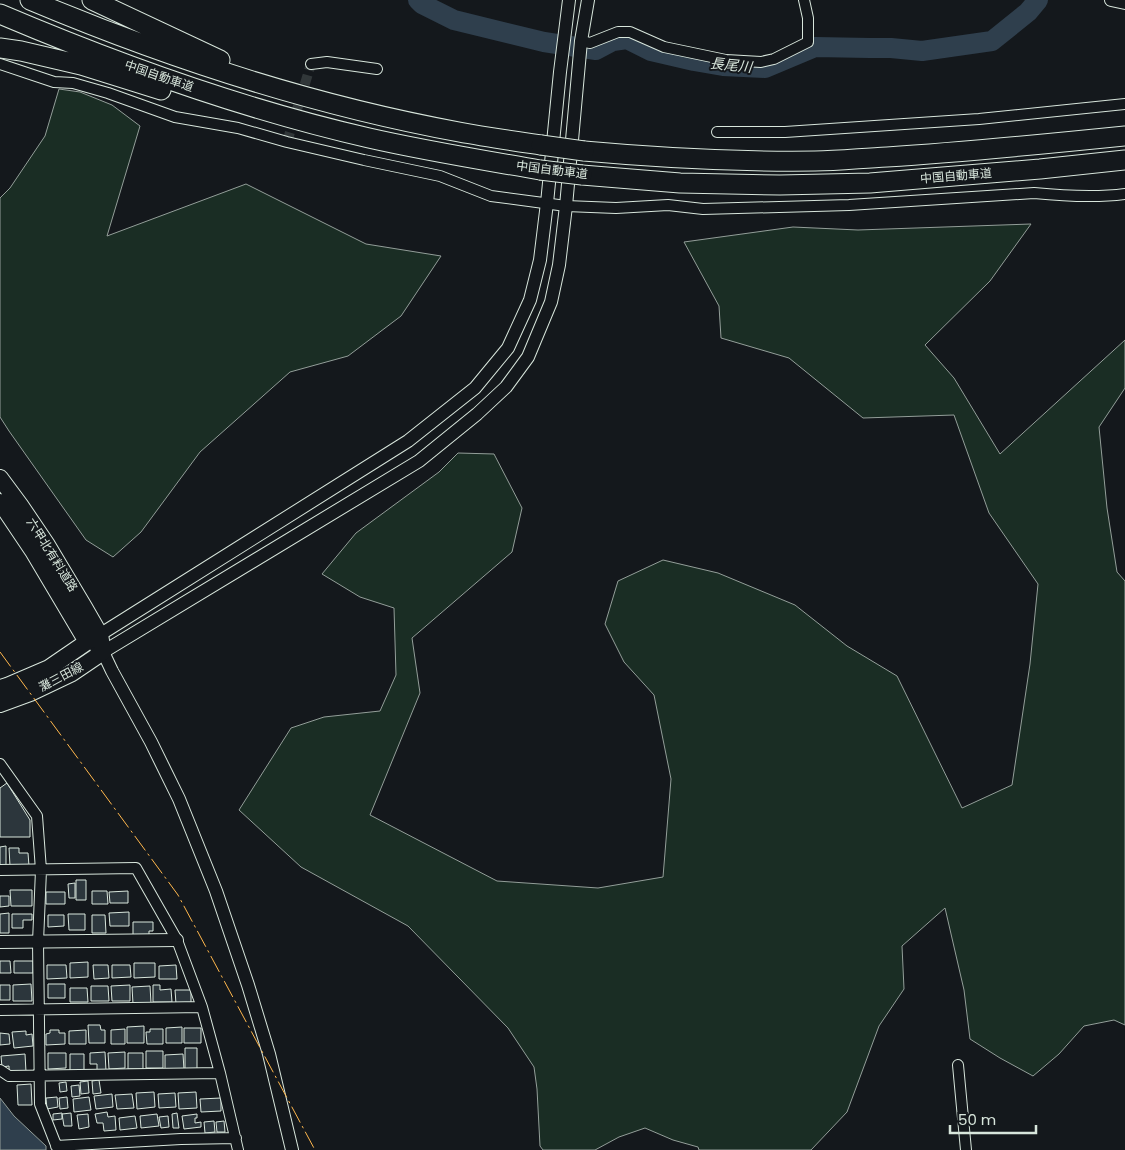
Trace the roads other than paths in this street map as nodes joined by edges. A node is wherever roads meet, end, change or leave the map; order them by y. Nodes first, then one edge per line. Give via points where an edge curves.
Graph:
1 (30, 0) edge
2 (92, 0) edge
3 (569, 0) edge
4 (588, 0) edge
5 (804, 0) edge
6 (1111, 0) edge
7 (1125, 2) edge
8 (0, 14) edge
9 (581, 41) junction
10 (0, 48) edge
11 (0, 64) edge
12 (311, 64) dead end
13 (377, 69) dead end
14 (283, 90) junction
15 (1125, 104) edge
16 (717, 132) dead end
17 (1125, 136) edge
18 (368, 138) junction
19 (1125, 160) edge
20 (1125, 194) edge
21 (547, 203) junction
22 (566, 206) junction
23 (0, 478) edge
24 (0, 502) edge
25 (93, 638) junction
26 (103, 652) junction
27 (0, 688) edge
28 (0, 704) edge
29 (0, 764) edge
30 (0, 870) edge
31 (41, 870) junction
32 (177, 940) junction
33 (0, 942) edge
34 (38, 942) junction
35 (202, 1007) junction
36 (0, 1010) edge
37 (39, 1010) junction
38 (958, 1065) dead end
39 (0, 1070) edge
40 (220, 1073) junction
41 (40, 1076) junction
42 (236, 1138) junction
43 (57, 1148) edge
44 (238, 1150) edge
45 (292, 1150) edge
46 (966, 1150) edge

1 - 14 highway, 中国自動車道 via 149,47
2 - 14 highway
3 - 21 street
4 - 9 street
5 - 9 street via 808,42 761,62 726,60 664,47 630,32 618,32 590,43
6 - 7 street
8 - 18 highway, 中国自動車道 via 62,41 214,95
9 - 22 street
10 - 18 highway via 82,66 253,117
11 - 21 street via 54,82 73,83 108,93 175,117 238,128 344,156 440,176 491,196
12 - 13 street via 327,62
14 - 17 highway, 中国自動車道, bridge via 459,132 584,151 655,157 817,161 960,152
15 - 16 street via 969,120 785,132
18 - 19 highway, 中国自動車道, bridge via 540,170 680,183 870,183
20 - 22 street via 1061,196 1034,193 849,205 703,209 668,205
21 - 22 street
21 - 25 street via 540,260 530,300 508,348 475,388 408,441
22 - 26 street via 559,265 550,302 528,356 506,387 419,462
23 - 25 main road, 六甲北有料道路 via 46,545
24 - 25 main road, 六甲北有料道路
25 - 26 main road
25 - 27 main road, 灘三田線 via 49,668
26 - 28 main road, 灘三田線 via 72,673
26 - 45 street via 179,799 216,891 269,1054
29 - 31 street via 37,816
30 - 31 street
31 - 32 street via 136,868
31 - 34 street
32 - 34 street
32 - 35 street
33 - 34 street
34 - 37 street
35 - 37 street
35 - 40 street
36 - 37 street
37 - 41 street
38 - 46 street
39 - 41 street via 9,1076
40 - 41 street
40 - 42 street
41 - 43 street via 40,1104
42 - 43 street
42 - 44 street

